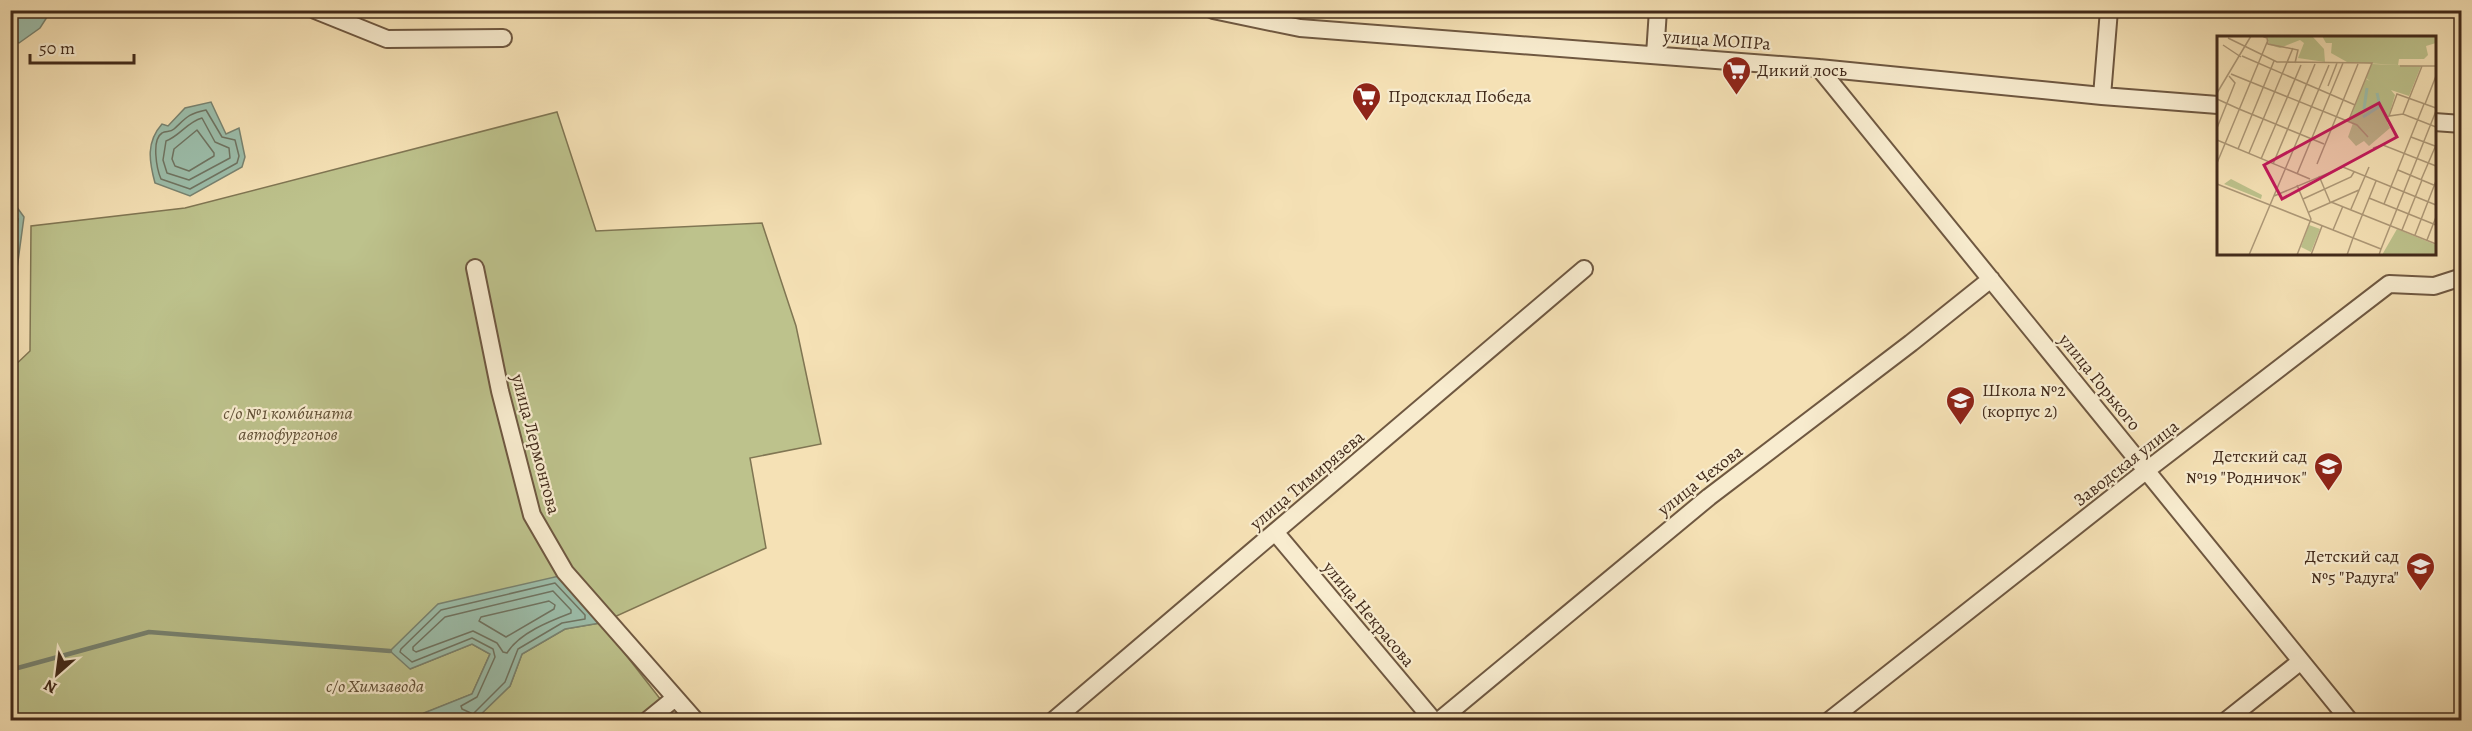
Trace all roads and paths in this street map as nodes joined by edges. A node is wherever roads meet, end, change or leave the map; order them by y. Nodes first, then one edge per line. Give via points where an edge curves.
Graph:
1 (315, 10) edge
2 (1213, 10) edge
3 (1658, 10) edge
4 (2109, 10) edge
5 (503, 38) dead end
6 (1655, 55) junction
7 (1820, 68) junction
8 (2102, 96) junction
9 (2217, 105) edge
10 (2436, 122) edge
11 (2462, 124) edge
12 (475, 268) dead end
13 (1584, 269) dead end
14 (2462, 277) edge
15 (1991, 279) junction
16 (2147, 470) junction
17 (1275, 532) junction
18 (2301, 661) junction
19 (675, 699) junction
20 (648, 720) edge
21 (695, 720) edge
22 (1054, 720) edge
23 (1433, 720) edge
24 (1440, 720) edge
25 (1830, 720) edge
26 (2227, 720) edge
27 (2349, 720) edge

1 - 5 street via 387,39
2 - 6 street, улица МОПРа via 1300,28
3 - 6 street
4 - 8 street
6 - 7 street, улица МОПРа
7 - 8 street, улица МОПРа
7 - 15 street, улица Горького
8 - 9 street, улица МОПРа
10 - 11 street
12 - 19 street, улица Лермонтова via 500,391 532,515 565,572
13 - 17 street, улица Тимирязева
14 - 16 street, Заводская улица via 2434,286 2389,284
15 - 16 street, улица Горького
15 - 24 street, улица Чехова via 1709,497
16 - 18 street, улица Горького
16 - 25 street, Заводская улица
17 - 22 street, улица Тимирязева
17 - 23 street, улица Некрасова
18 - 26 street
18 - 27 street, улица Горького
19 - 20 street
19 - 21 street, улица Лермонтова

